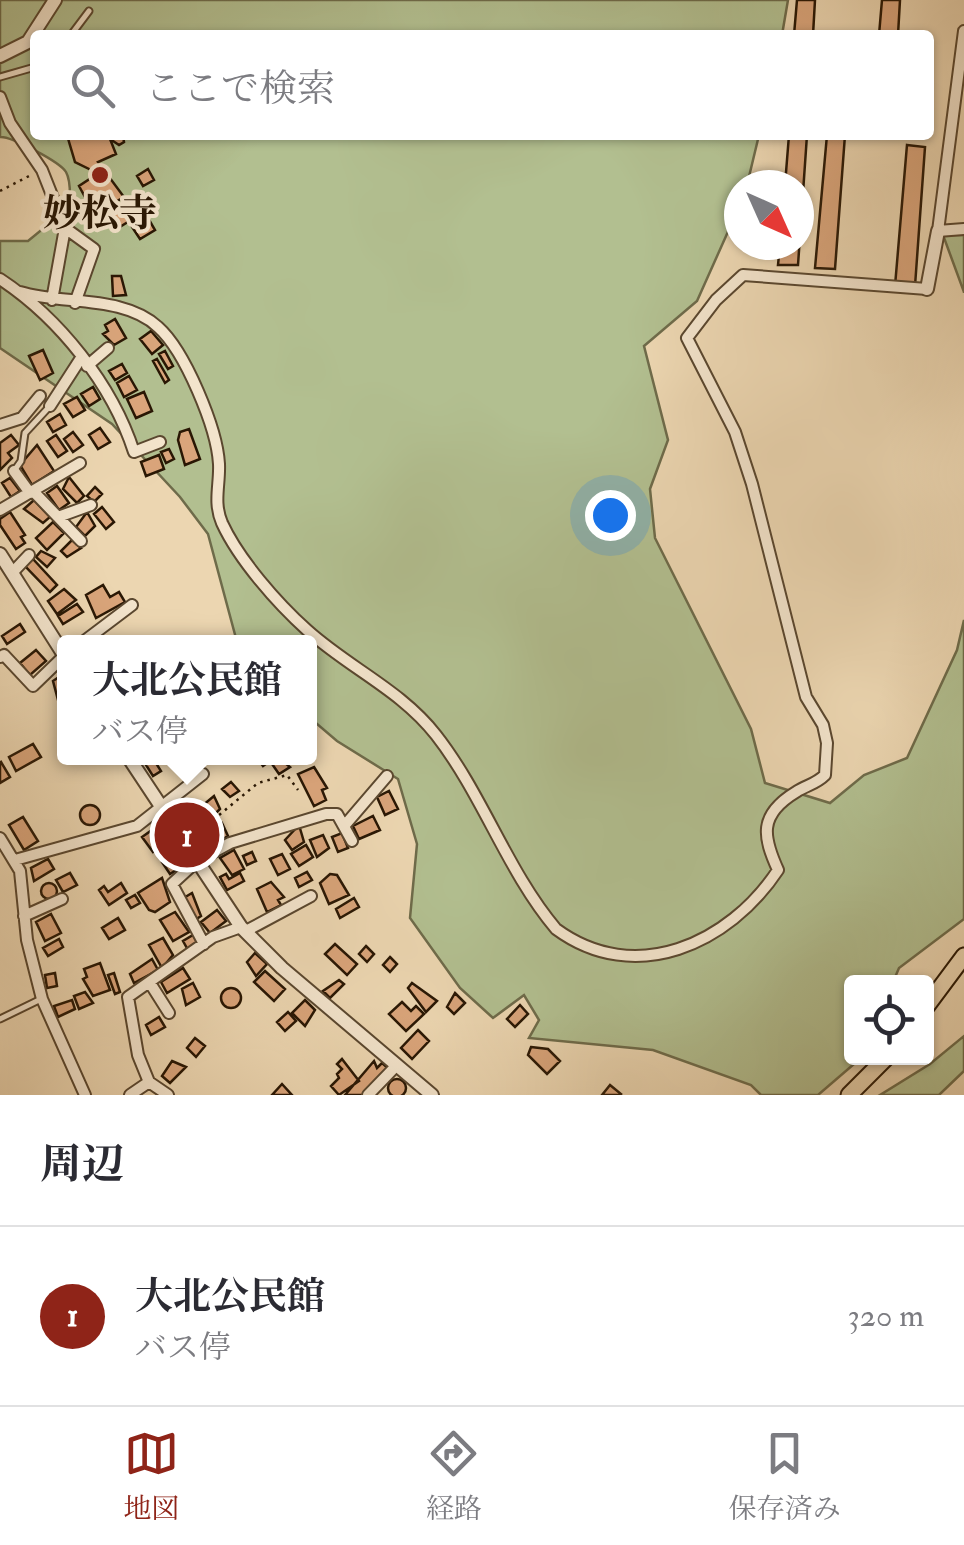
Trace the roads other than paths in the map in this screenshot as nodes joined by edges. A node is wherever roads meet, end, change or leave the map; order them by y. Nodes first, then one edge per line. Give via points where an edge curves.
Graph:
1 (55, 0) edge
2 (89, 11) dead end
3 (36, 30) edge
4 (74, 30) edge
5 (964, 31) edge
6 (30, 39) edge
7 (0, 56) edge
8 (30, 68) edge
9 (0, 77) edge
10 (0, 98) edge
11 (5, 126) edge
12 (65, 228) junction
13 (964, 229) edge
14 (938, 231) junction
15 (0, 279) edge
16 (927, 289) joint
17 (20, 292) junction
18 (52, 300) junction
19 (75, 303) junction
20 (108, 348) dead end
21 (84, 362) junction
22 (40, 396) dead end
23 (50, 406) joint
24 (0, 425) edge
25 (160, 442) dead end
26 (80, 463) dead end
27 (14, 471) joint
28 (32, 492) junction
29 (0, 494) edge
30 (90, 505) dead end
31 (2, 509) edge
32 (58, 517) junction
33 (82, 541) dead end
34 (0, 554) edge
35 (29, 555) dead end
36 (12, 573) junction
37 (132, 606) dead end
38 (93, 635) edge
39 (315, 635) edge
40 (317, 637) edge
41 (57, 645) edge
42 (0, 657) edge
43 (57, 663) edge
44 (134, 765) edge
45 (203, 774) dead end
46 (387, 776) dead end
47 (161, 807) junction
48 (345, 824) junction
49 (0, 838) edge
50 (352, 841) dead end
51 (15, 860) junction
52 (196, 861) junction
53 (311, 896) dead end
54 (62, 899) dead end
55 (24, 916) junction
56 (243, 929) junction
57 (204, 944) junction
58 (964, 956) edge
59 (150, 984) junction
60 (934, 996) edge
61 (42, 999) junction
62 (170, 1013) dead end
63 (0, 1019) edge
64 (397, 1065) junction
65 (879, 1065) edge
66 (149, 1082) junction
67 (85, 1095) edge
68 (130, 1095) edge
69 (168, 1095) edge
70 (368, 1095) edge
71 (432, 1095) edge
72 (849, 1095) edge

1 - 3 street
2 - 4 lane
5 - 14 street
6 - 7 street
8 - 9 lane
10 - 11 street
11 - 12 street via 42,170
12 - 18 street
12 - 19 street via 94,249
13 - 14 street
14 - 16 street
15 - 17 street
16 - 40 street via 743,275 686,338 729,419 752,484 806,698 827,743 825,775 780,806 766,829 766,850 778,870 738,918 705,940 646,957 585,945 556,929 434,733 388,686
17 - 18 street
17 - 21 street
18 - 19 street
19 - 39 street via 125,308 172,343 216,438 216,502 232,539
20 - 21 street
21 - 23 street
21 - 25 street via 106,391 134,452
22 - 24 street via 22,418
23 - 27 lane via 26,434
26 - 28 street
27 - 28 street
28 - 31 street
28 - 32 street
29 - 31 street
30 - 32 street
32 - 33 street
34 - 36 street
35 - 36 street
36 - 41 street
37 - 38 street
42 - 43 street via 33,686
44 - 47 street
45 - 47 street
46 - 48 street
47 - 51 street via 137,826
47 - 52 street
48 - 50 street
48 - 52 street via 337,814 291,822
49 - 51 street
51 - 55 street
52 - 56 street
52 - 57 street via 172,884
53 - 56 street
54 - 55 street
55 - 61 street
56 - 57 street
56 - 64 street
57 - 59 street
58 - 60 main road
59 - 62 street
59 - 66 street via 128,997
61 - 63 lane
61 - 67 street
64 - 70 street
64 - 71 street
65 - 72 main road
66 - 68 street
66 - 69 street

